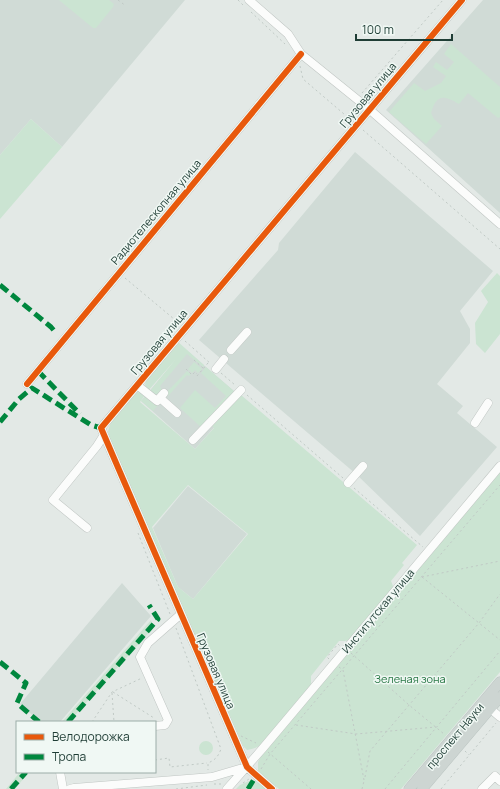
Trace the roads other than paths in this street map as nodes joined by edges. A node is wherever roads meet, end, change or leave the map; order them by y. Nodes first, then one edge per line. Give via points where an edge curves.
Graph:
1 (462, 0) edge
2 (246, 2) edge
3 (299, 56) junction
4 (369, 109) junction
5 (500, 224) edge
6 (247, 332) dead end
7 (231, 350) dead end
8 (224, 359) dead end
9 (216, 369) road end
10 (27, 384) dead end
11 (137, 385) junction
12 (240, 390) road end
13 (488, 403) dead end
14 (177, 413) dead end
15 (474, 422) dead end
16 (104, 435) junction
17 (193, 440) dead end
18 (363, 466) dead end
19 (500, 466) edge
20 (348, 483) road end
21 (87, 528) dead end
22 (181, 614) junction
23 (500, 682) edge
24 (500, 697) edge
25 (486, 705) junction
26 (498, 720) edge
27 (156, 726) edge
28 (246, 767) junction
29 (59, 773) edge
30 (500, 781) edge
31 (229, 787) edge
32 (63, 789) edge
33 (70, 789) edge
34 (271, 789) edge
35 (410, 789) edge
36 (422, 789) edge
37 (482, 789) edge

1 - 4 street, Грузовая улица
2 - 3 street via 288,34
3 - 4 street
3 - 10 street, Радиотелескопная улица
4 - 5 street
4 - 11 street, Грузовая улица
6 - 7 street
8 - 9 street
11 - 14 street via 157,401 162,396
11 - 16 street, Грузовая улица via 101,428
12 - 17 street
13 - 15 street
16 - 21 street via 53,500
16 - 22 street, Грузовая улица
18 - 20 street
19 - 28 street, Институтская улица
22 - 27 street via 148,643 140,657 168,720 165,725
22 - 28 street, Грузовая улица
23 - 25 main road, проспект Науки
24 - 25 main road, проспект Науки
25 - 26 street
25 - 35 main road, проспект Науки
25 - 36 main road, проспект Науки
28 - 31 street, Институтская улица
28 - 33 street via 215,781
28 - 34 street
28 - 34 street via 253,777
29 - 32 street
30 - 37 street via 494,776

